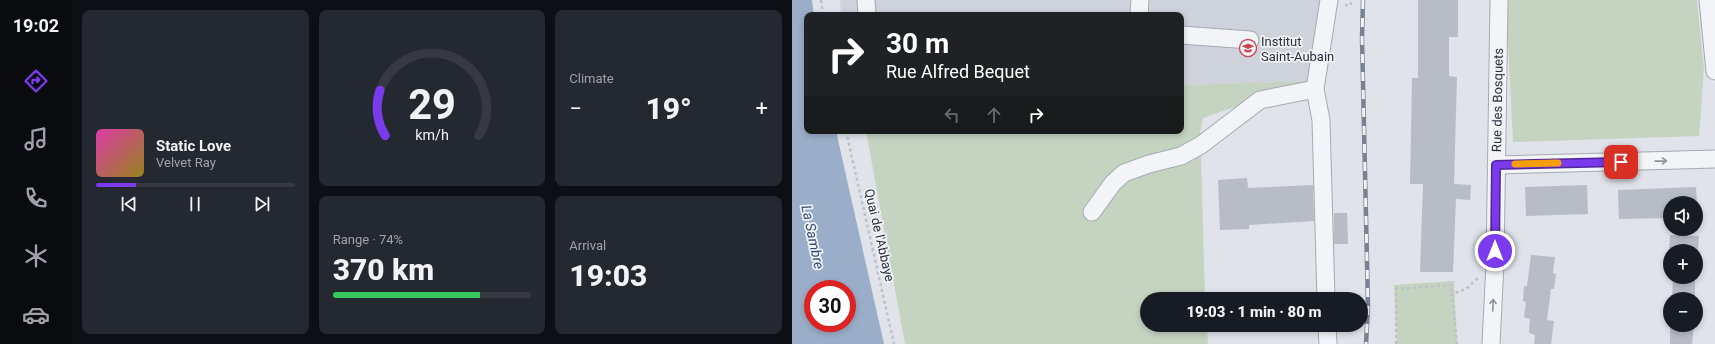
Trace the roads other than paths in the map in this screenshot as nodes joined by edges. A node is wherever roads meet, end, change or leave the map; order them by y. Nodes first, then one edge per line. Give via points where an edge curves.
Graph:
1 (866, 0) edge
2 (1140, 0) edge
3 (1328, 0) edge
4 (1499, 0) edge
5 (1708, 0) edge
6 (867, 12) edge
7 (1139, 12) edge
8 (1184, 35) edge
9 (1250, 40) dead end
10 (1715, 71) edge
11 (1314, 88) junction
12 (1715, 159) edge
13 (1496, 165) junction
14 (1092, 212) dead end
15 (1326, 292) edge
16 (1327, 332) edge
17 (1328, 344) edge
18 (1492, 344) edge

1 - 6 street
2 - 7 street
3 - 11 street
4 - 13 street, Rue des Bosquets
5 - 10 street
8 - 9 street
11 - 14 street via 1260,100 1201,145 1180,156 1124,173 1113,183
11 - 15 street via 1320,120
13 -> 12 street
18 -> 13 street, Rue des Bosquets
16 - 17 street

